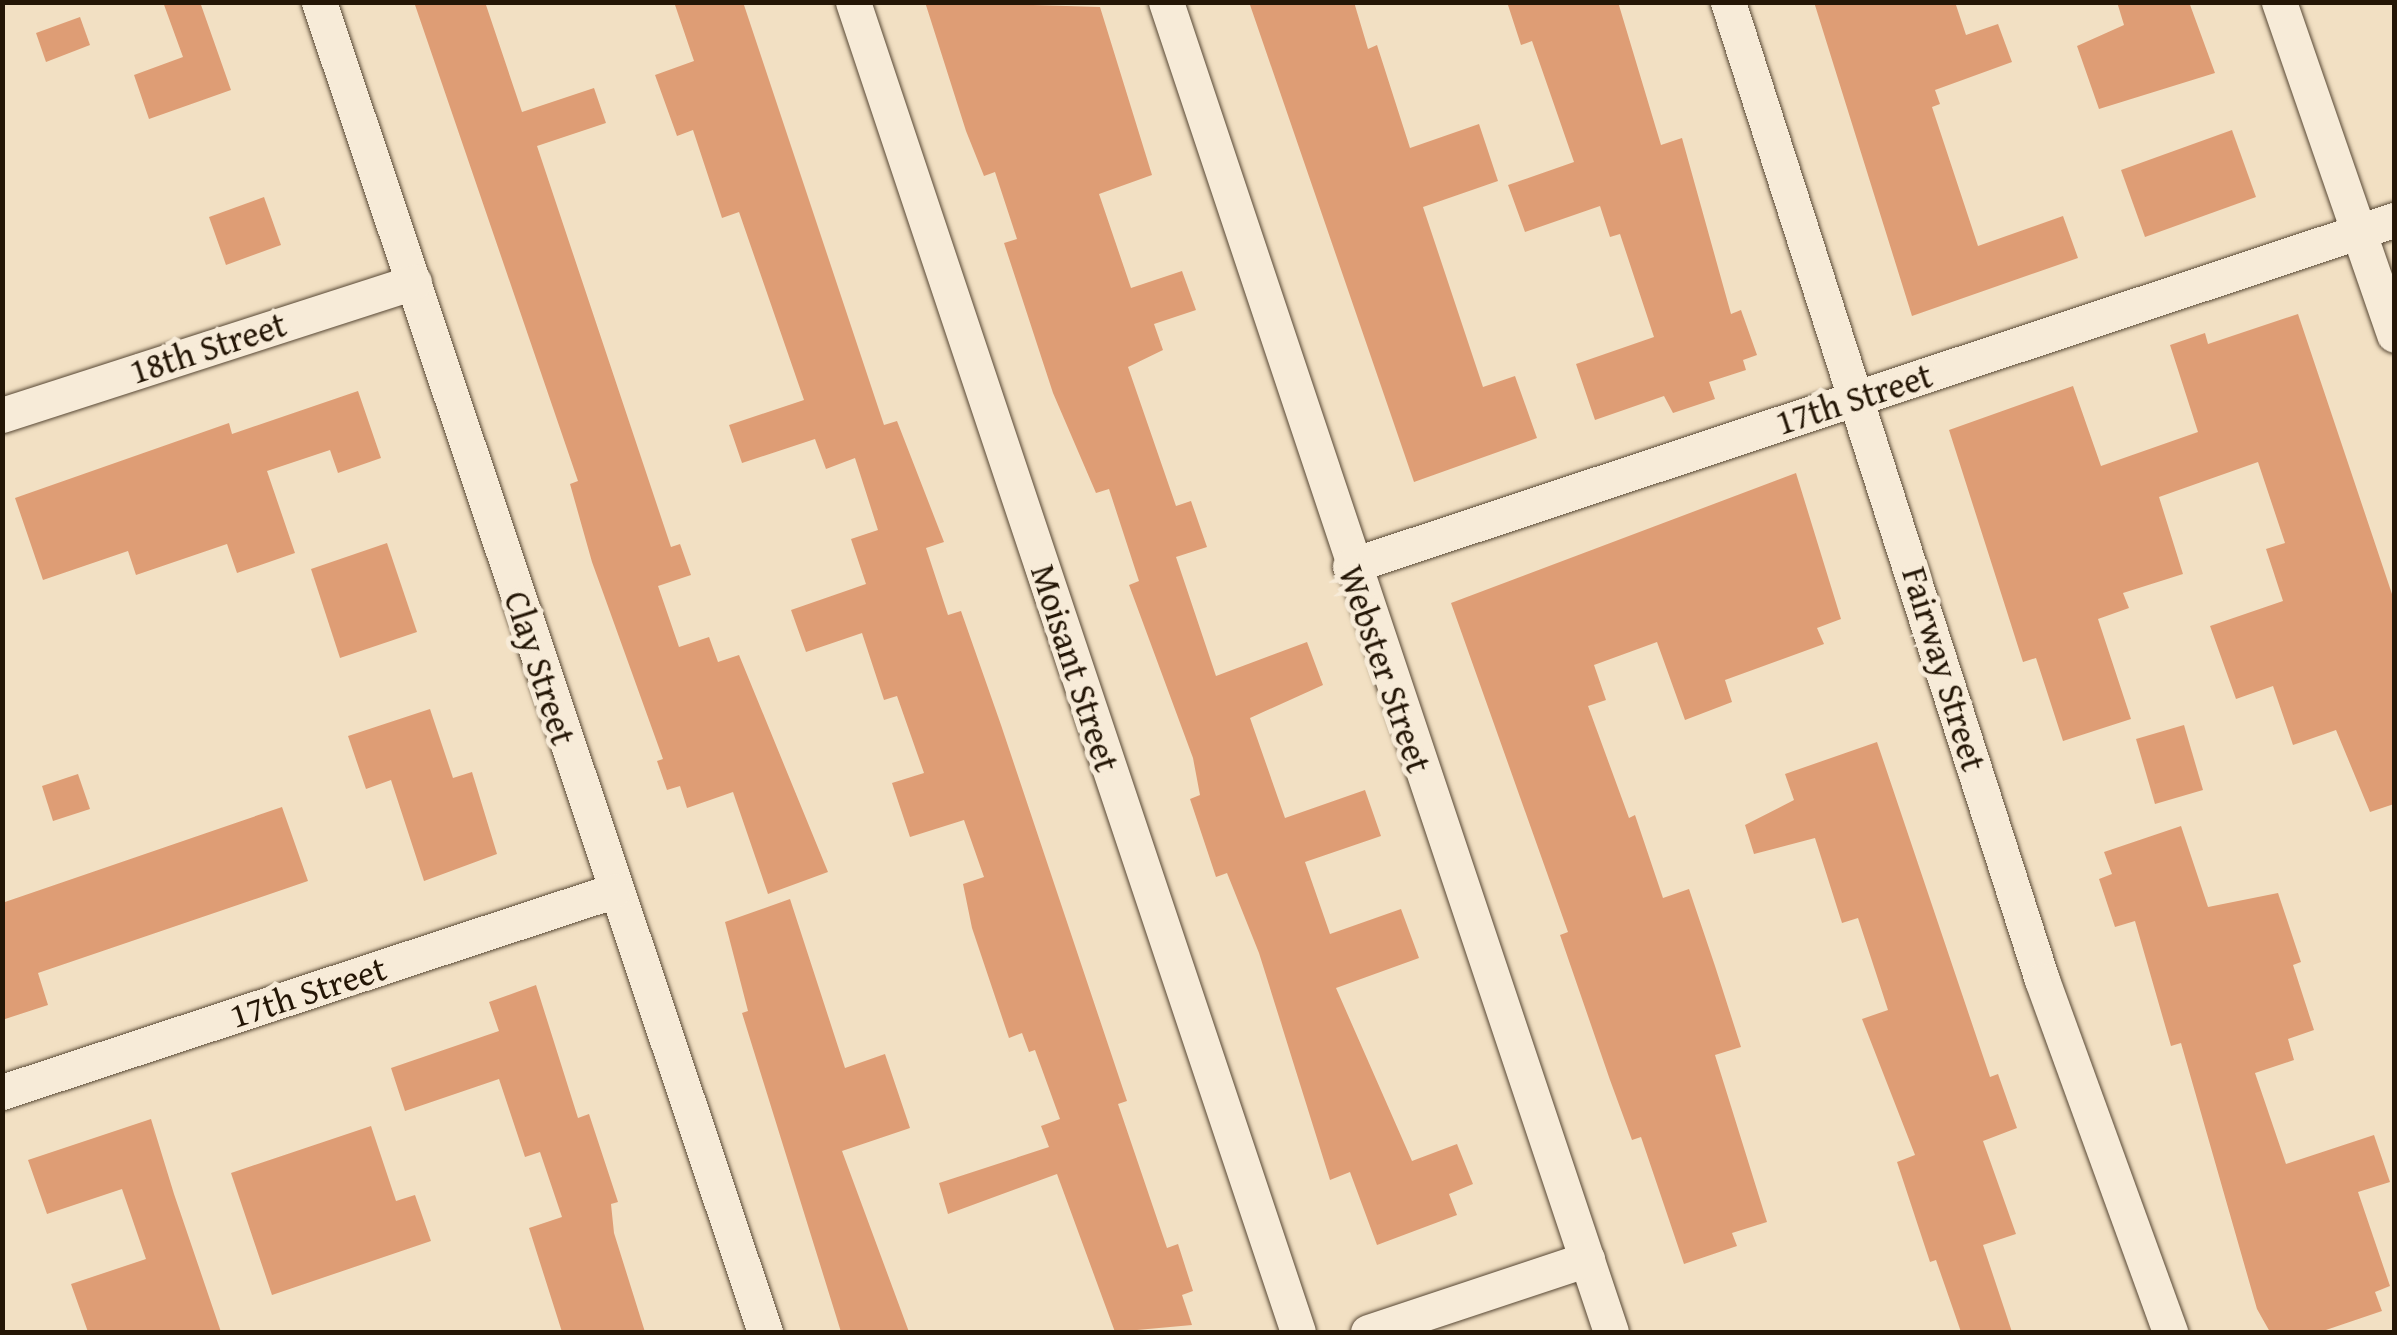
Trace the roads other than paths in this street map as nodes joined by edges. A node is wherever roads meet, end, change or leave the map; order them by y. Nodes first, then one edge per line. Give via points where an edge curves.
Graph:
1 (319, 2) edge
2 (853, 2) edge
3 (1166, 2) edge
4 (1728, 2) edge
5 (2279, 2) edge
6 (2394, 220) edge
7 (2359, 232) junction
8 (414, 282) junction
9 (2394, 335) edge
10 (1858, 397) junction
11 (2, 415) edge
12 (1350, 566) junction
13 (613, 891) junction
14 (2, 1092) edge
15 (1586, 1258) junction
16 (766, 1332) edge
17 (1298, 1332) edge
18 (1368, 1332) edge
19 (1611, 1332) edge
20 (2170, 1332) edge

1 - 8 street, Clay Street
2 - 17 street, Moisant Street
3 - 12 street, Webster Street
4 - 10 street, Fairway Street
5 - 7 street
6 - 7 street, 17th Street
7 - 9 street
7 - 10 street, 17th Street
8 - 11 street, 18th Street
8 - 13 street, Clay Street
10 - 12 street, 17th Street
10 - 20 street, Fairway Street via 2042,980
12 - 15 street, Webster Street
13 - 14 street, 17th Street
13 - 16 street, Clay Street
15 - 18 street
15 - 19 street, Webster Street

